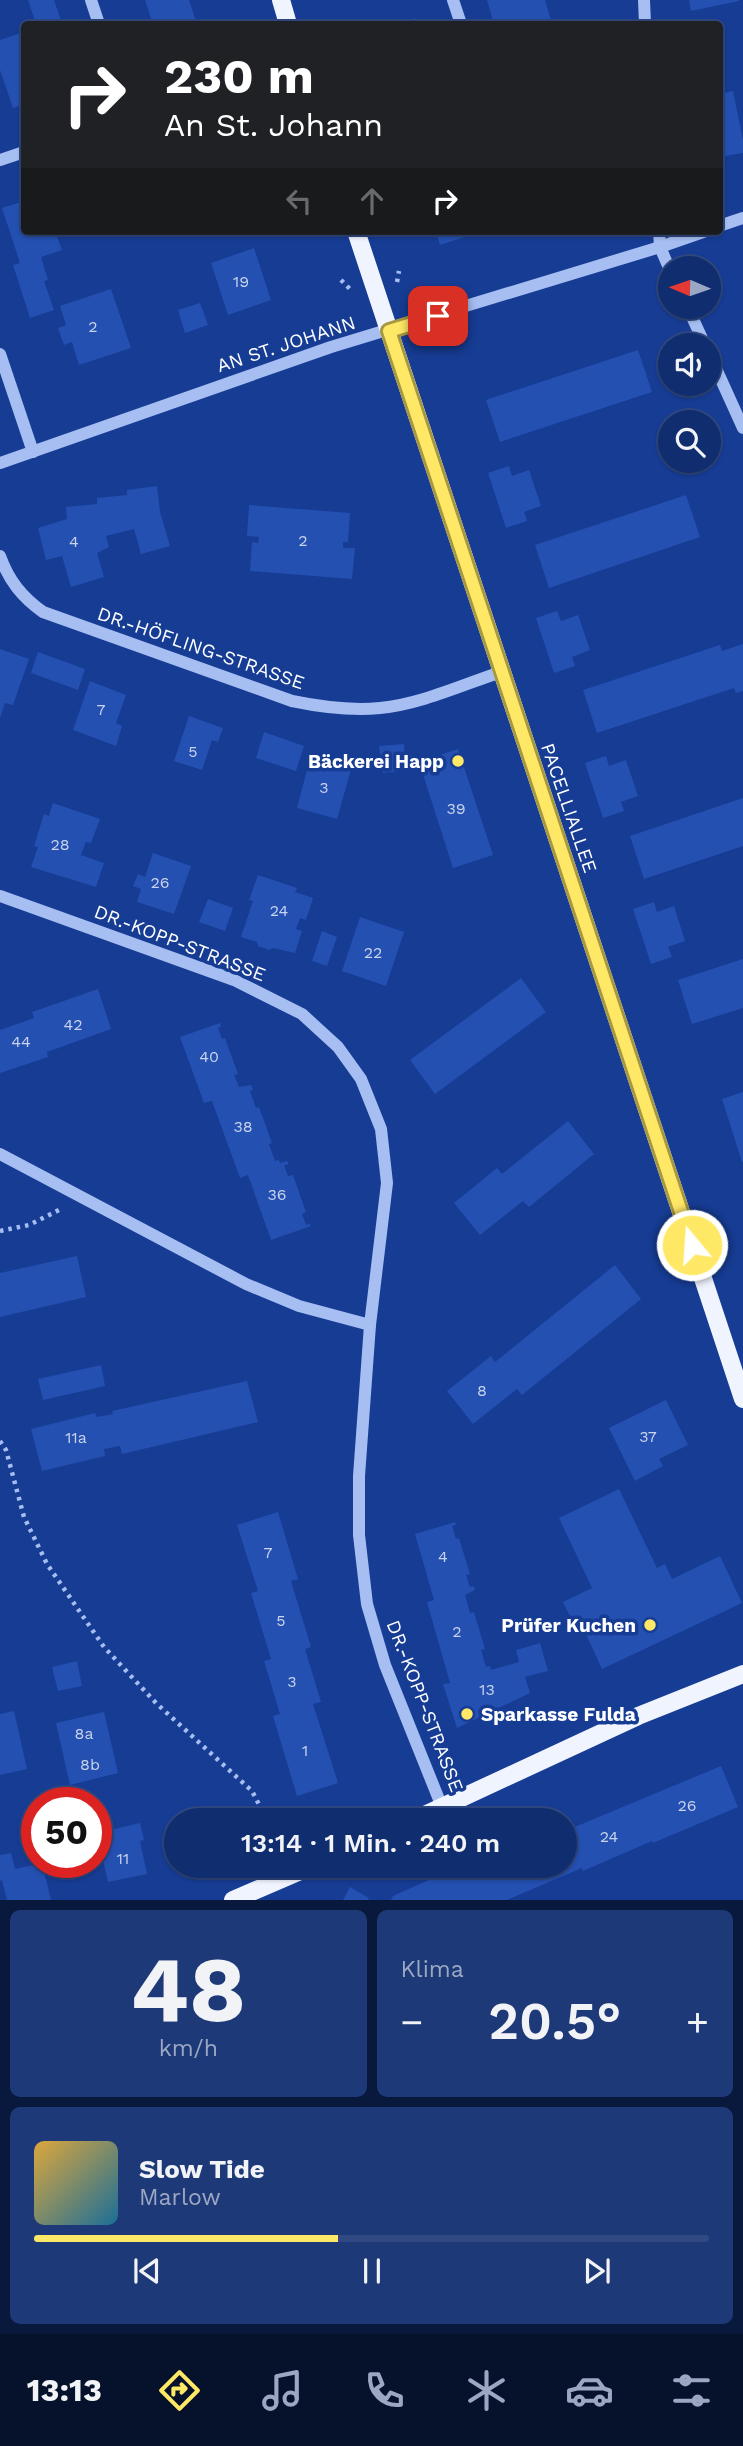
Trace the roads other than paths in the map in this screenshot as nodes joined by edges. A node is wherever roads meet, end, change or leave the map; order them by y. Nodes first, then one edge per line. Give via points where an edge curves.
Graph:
1 (91, 0) edge
2 (281, 0) edge
3 (453, 0) edge
4 (644, 0) edge
5 (98, 21) edge
6 (287, 21) edge
7 (460, 21) edge
8 (645, 21) edge
9 (21, 153) edge
10 (0, 160) edge
11 (743, 218) edge
12 (723, 225) edge
13 (357, 235) edge
14 (659, 235) edge
15 (694, 235) edge
16 (660, 247) junction
17 (664, 256) edge
18 (389, 331) junction
19 (0, 354) edge
20 (721, 379) edge
21 (743, 428) edge
22 (33, 452) junction
23 (0, 463) edge
24 (0, 556) edge
25 (501, 672) junction
26 (0, 896) edge
27 (0, 1154) edge
28 (370, 1325) junction
29 (743, 1398) edge
30 (743, 1674) edge
31 (442, 1807) joint
32 (284, 1878) edge
33 (233, 1900) edge

1 - 5 street
2 - 6 main road
3 - 7 street
4 - 8 street
9 - 10 street
11 - 12 street
13 - 18 main road, PACELLIALLEE
14 - 16 street
15 - 16 street, AN ST. JOHANN
16 - 17 street
16 - 18 street, AN ST. JOHANN
18 - 22 street, AN ST. JOHANN via 331,347
18 - 25 main road, PACELLIALLEE
19 - 22 street
20 - 21 street
22 - 23 street, AN ST. JOHANN
24 - 25 street, DR.-HÖFLING-STRASSE via 17,590 43,612 292,701 319,707 381,708
25 - 29 main road, PACELLIALLEE
26 - 28 street, DR.-KOPP-STRASSE via 234,980 302,1014 338,1047 361,1079 381,1129 387,1182
27 - 28 street via 246,1284 299,1306
28 - 31 street, DR.-KOPP-STRASSE via 359,1476 359,1535 368,1604 385,1665
30 - 31 main road via 638,1716
32 - 33 main road

